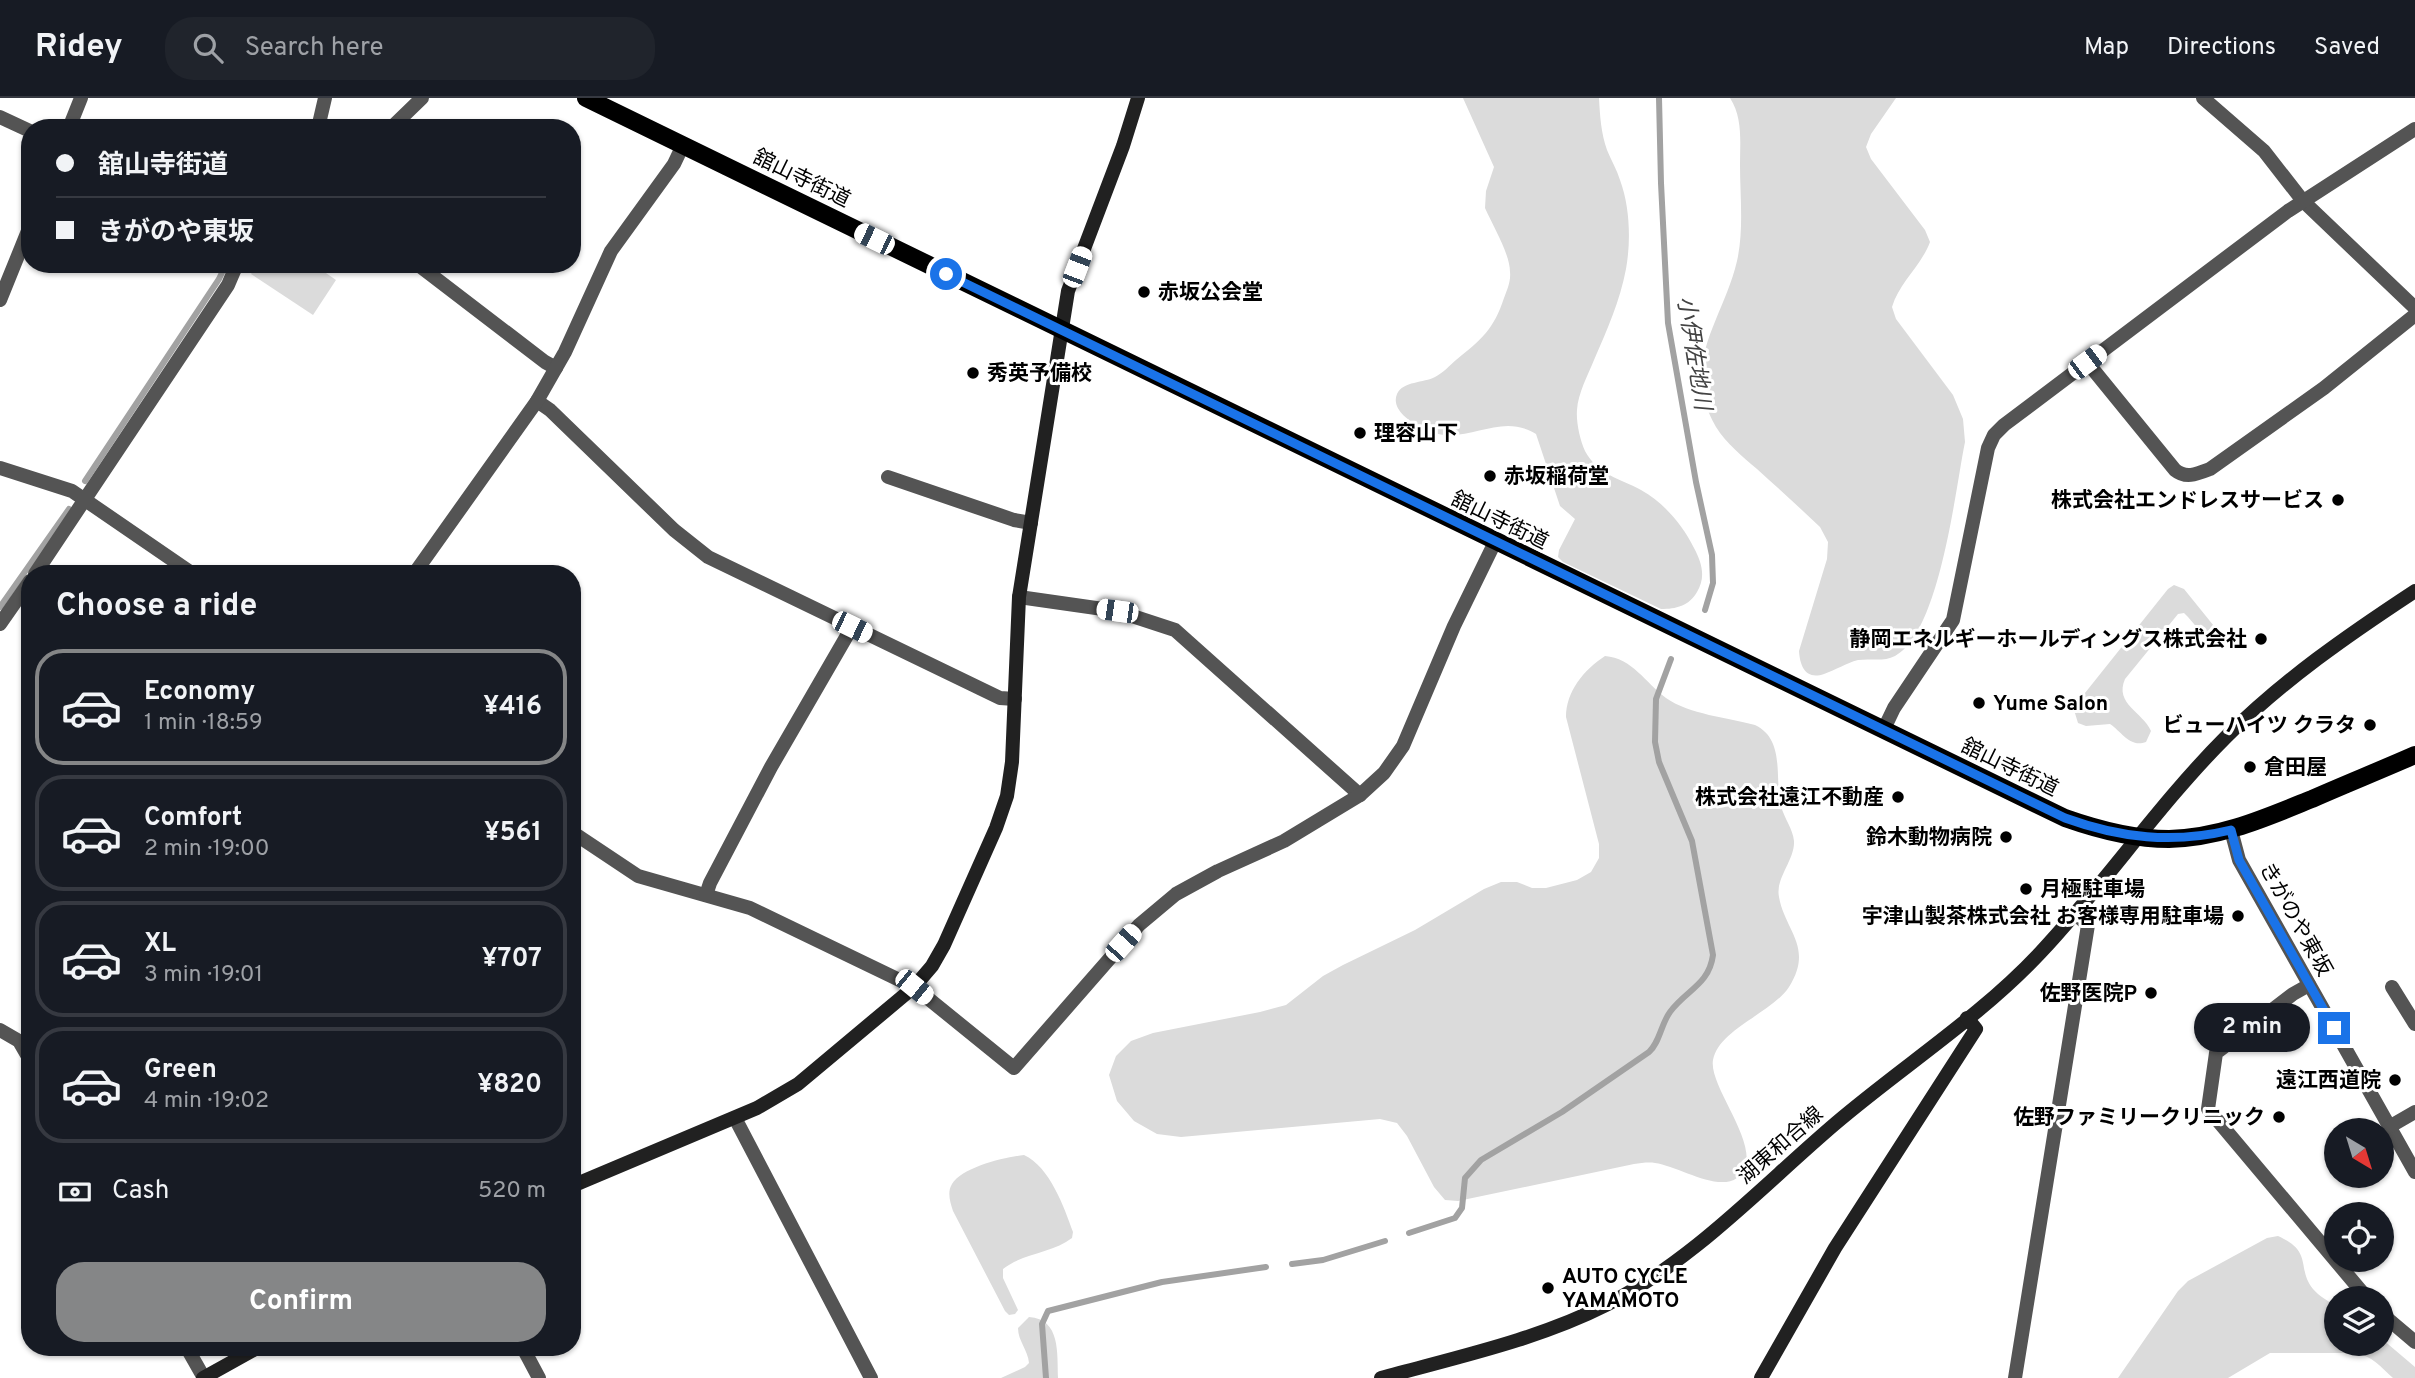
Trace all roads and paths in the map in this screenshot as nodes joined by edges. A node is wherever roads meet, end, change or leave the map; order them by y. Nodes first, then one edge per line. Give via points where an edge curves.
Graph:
1 (81, 98) edge
2 (325, 98) edge
3 (422, 98) edge
4 (586, 98) edge
5 (1138, 98) edge
6 (2203, 98) edge
7 (0, 117) edge
8 (73, 119) edge
9 (320, 119) edge
10 (400, 119) edge
11 (21, 127) edge
12 (2415, 129) edge
13 (683, 145) junction
14 (2303, 201) junction
15 (21, 248) edge
16 (233, 273) edge
17 (429, 273) edge
18 (0, 300) edge
19 (2415, 308) edge
20 (2415, 315) edge
21 (1062, 331) junction
22 (2087, 362) junction
23 (556, 368) junction
24 (537, 401) junction
25 (0, 468) edge
26 (888, 477) dead end
27 (86, 501) junction
28 (1031, 523) junction
29 (1495, 542) junction
30 (41, 565) edge
31 (180, 565) edge
32 (420, 565) edge
33 (2415, 592) edge
34 (21, 594) edge
35 (1019, 597) junction
36 (0, 624) edge
37 (852, 627) junction
38 (1014, 699) junction
39 (1883, 731) junction
40 (2415, 755) edge
41 (1360, 795) junction
42 (2231, 830) junction
43 (2140, 837) junction
44 (581, 838) edge
45 (706, 895) junction
46 (2075, 914) junction
47 (2309, 985) junction
48 (914, 987) junction
49 (2392, 987) dead end
50 (1967, 1018) junction
51 (2415, 1024) edge
52 (0, 1030) edge
53 (21, 1037) edge
54 (2415, 1112) edge
55 (735, 1118) junction
56 (2384, 1118) edge
57 (2394, 1124) edge
58 (2394, 1136) edge
59 (2415, 1172) edge
60 (581, 1182) edge
61 (2357, 1286) edge
62 (2394, 1324) edge
63 (2415, 1342) edge
64 (191, 1356) edge
65 (243, 1356) edge
66 (527, 1356) edge
67 (1390, 1377) edge
68 (203, 1378) edge
69 (539, 1378) edge
70 (871, 1378) edge
71 (1761, 1378) edge
72 (2015, 1378) edge

1 - 8 street
2 - 9 street
3 - 10 street
4 - 13 main road, 舘山寺街道
5 - 21 street via 1068,291
6 - 14 street via 2264,150
7 - 11 street
12 - 14 street
13 - 21 main road, 舘山寺街道
13 - 23 street via 611,251
14 - 19 street
14 - 22 street
15 - 18 street
16 - 27 street
17 - 23 street
20 - 22 street via 2301,405 2210,470 2191,476 2175,470
21 - 28 street
21 - 29 main road, 舘山寺街道
22 - 39 street via 1994,435 1953,620
23 - 24 street
24 - 32 street
24 - 37 street via 690,544 727,567
25 - 27 street via 72,491
26 - 28 street
27 - 30 street
27 - 31 street
28 - 35 street
29 - 39 main road, 舘山寺街道
29 - 41 street via 1403,746 1384,773
33 - 43 street, 湖東和合線 via 2338,642 2260,705 2199,766
34 - 36 street
35 - 38 street
35 - 41 street via 1117,611 1175,630
37 - 38 street via 1000,698
37 - 45 street via 765,779
38 - 48 street via 1011,779 1003,812 944,945
39 - 43 main road, 舘山寺街道 via 2065,818
40 - 42 main road, 舘山寺街道
41 - 48 street via 1284,841 1196,882 1167,901 1139,925 1014,1068
42 - 43 main road, 舘山寺街道 via 2194,837
42 - 47 street, きがのや東坂 via 2239,860
43 - 46 street, 湖東和合線
44 - 45 street via 638,876
45 - 48 street via 764,914
46 - 50 street, 湖東和合線 via 2025,969
46 - 72 street via 2088,925
47 - 56 street, きがのや東坂
47 - 61 street via 2216,1053 2208,1109
48 - 55 street via 798,1084
49 - 51 street
50 - 67 street, 湖東和合線 via 1652,1279 1553,1328
50 - 71 street via 1976,1029 1835,1248
52 - 53 street
54 - 57 street
55 - 60 street
55 - 70 street
58 - 59 street, きがのや東坂
62 - 63 street
64 - 68 street
65 - 68 street
66 - 69 street

